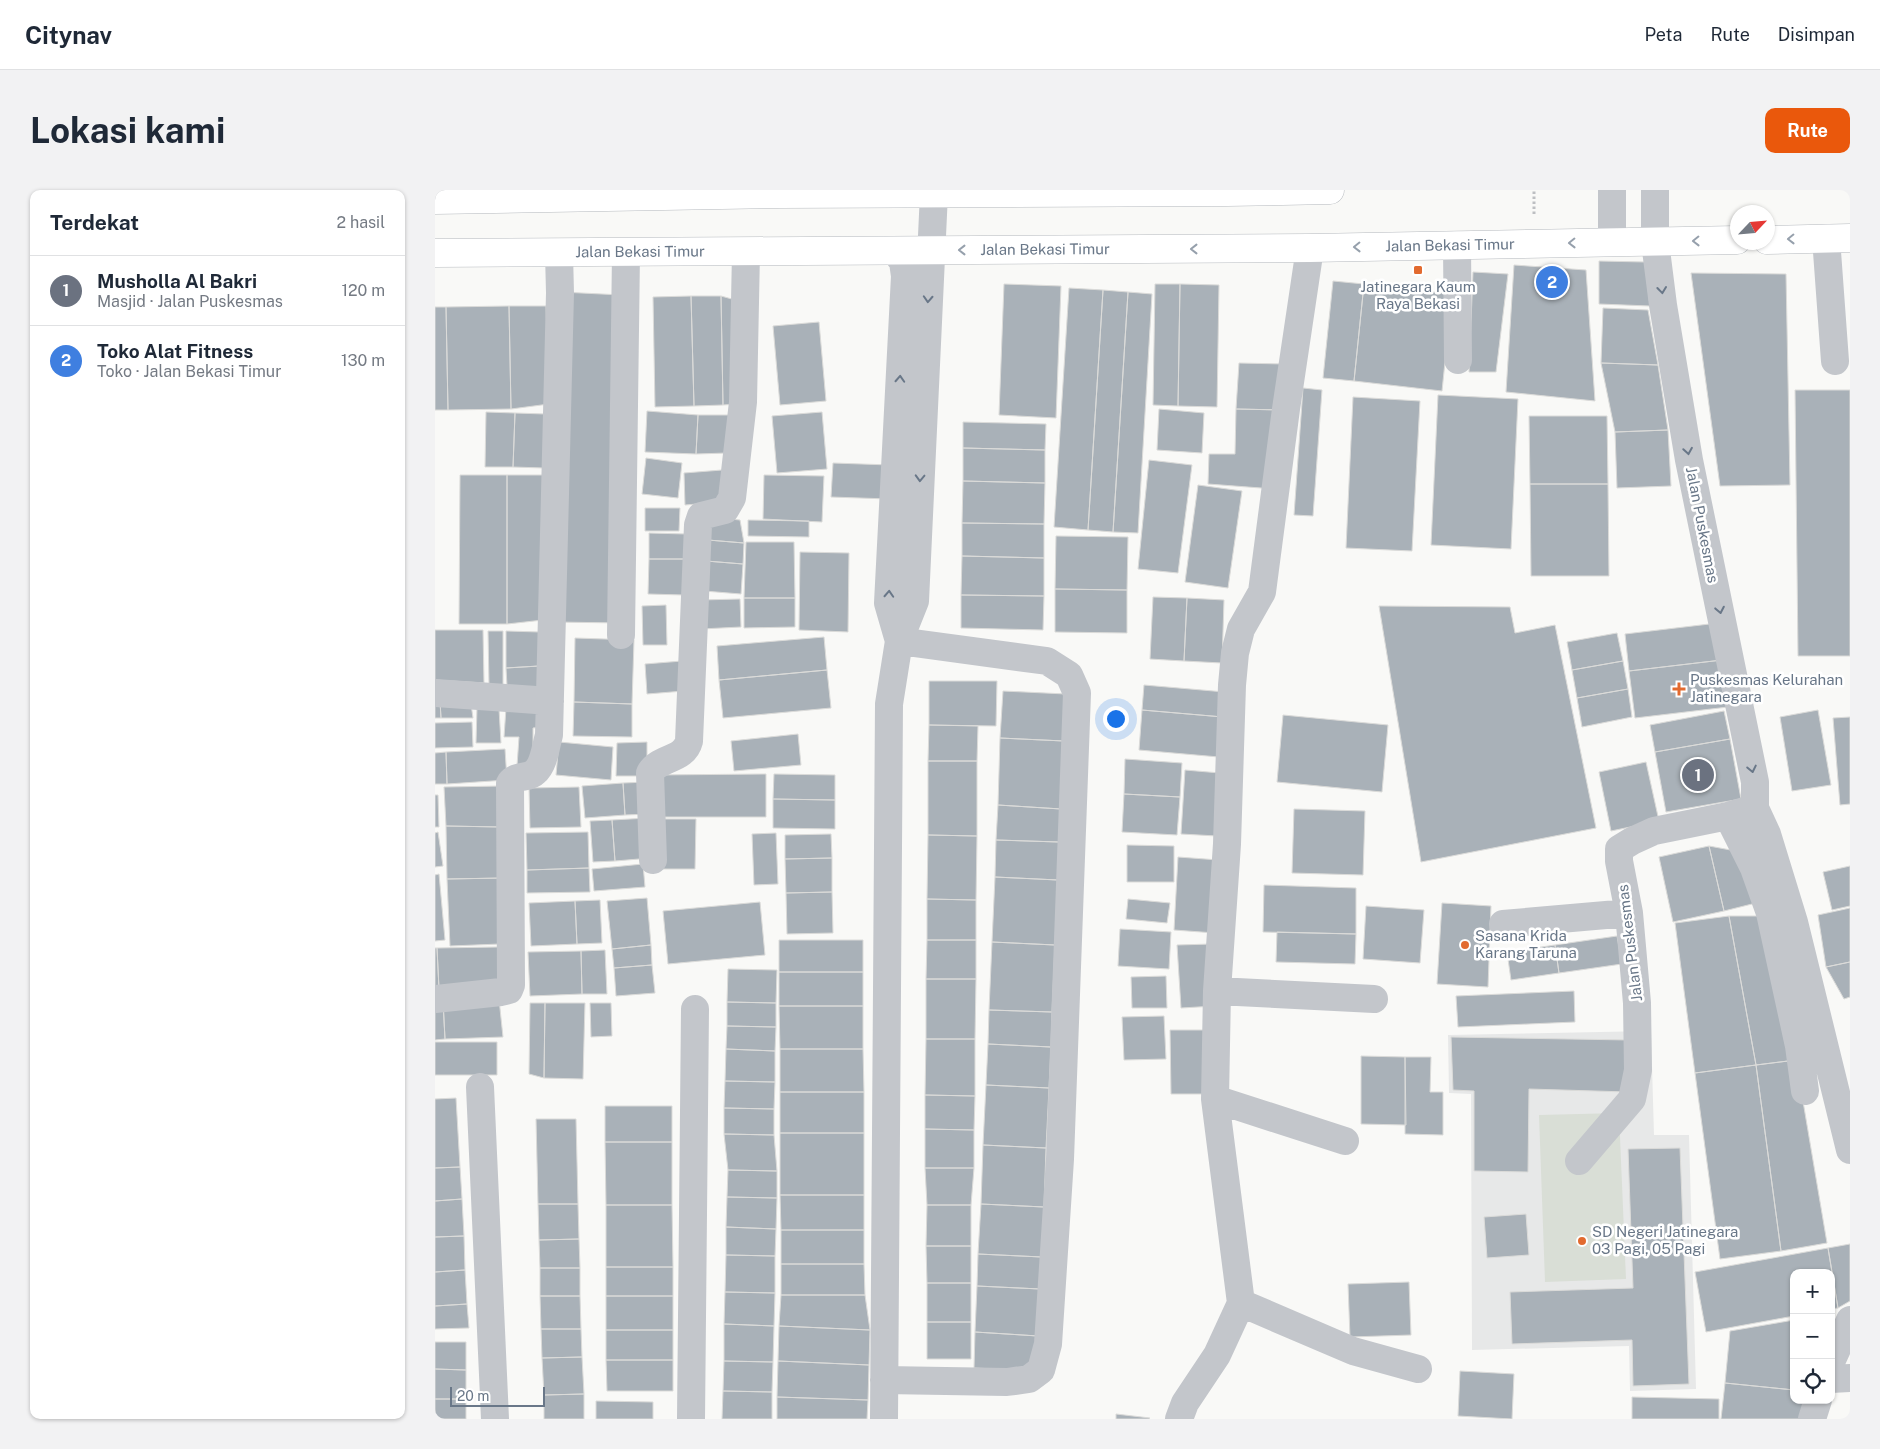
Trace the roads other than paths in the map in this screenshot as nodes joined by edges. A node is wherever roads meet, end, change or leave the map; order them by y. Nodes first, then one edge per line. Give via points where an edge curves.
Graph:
1 (1330, 190) edge
2 (1612, 190) edge
3 (1655, 190) edge
4 (1098, 191) edge
5 (1227, 191) edge
6 (779, 192) edge
7 (934, 193) junction
8 (511, 194) edge
9 (435, 200) edge
10 (1838, 238) edge
11 (1730, 240) edge
12 (1775, 240) edge
13 (1612, 242) junction
14 (1655, 242) junction
15 (1457, 245) junction
16 (1310, 248) junction
17 (931, 250) junction
18 (895, 251) junction
19 (746, 252) junction
20 (559, 253) junction
21 (626, 253) junction
22 (435, 254) edge
23 (1458, 360) dead end
24 (1835, 361) dead end
25 (621, 636) dead end
26 (899, 641) junction
27 (435, 693) edge
28 (550, 701) junction
29 (1755, 808) junction
30 (1728, 816) junction
31 (653, 860) dead end
32 (1629, 913) junction
33 (1503, 924) dead end
34 (1217, 991) junction
35 (435, 999) edge
36 (1375, 999) dead end
37 (695, 1009) dead end
38 (480, 1087) dead end
39 (1805, 1091) dead end
40 (1215, 1099) junction
41 (1345, 1141) dead end
42 (1850, 1150) edge
43 (1579, 1161) dead end
44 (1241, 1303) junction
45 (1850, 1320) edge
46 (1832, 1359) edge
47 (1418, 1369) dead end
48 (1850, 1378) edge
49 (1835, 1379) edge
50 (884, 1380) junction
51 (1817, 1404) edge
52 (495, 1419) edge
53 (691, 1419) edge
54 (883, 1419) edge
55 (1179, 1419) edge
56 (1812, 1419) edge

1 - 5 main road
2 - 13 street
3 - 14 street, Jalan Puskesmas
4 - 5 main road
4 - 7 main road
6 - 7 main road
6 - 8 main road
7 - 17 street
8 - 9 main road
10 -> 12 main road
10 - 24 street
11 -> 14 main road, Jalan Bekasi Timur
13 - 14 main road, Jalan Bekasi Timur
13 -> 15 main road, Jalan Bekasi Timur
14 -> 29 street, Jalan Puskesmas via 1689,460 1755,782
15 -> 16 main road, Jalan Bekasi Timur
15 - 23 street
16 -> 17 main road, Jalan Bekasi Timur
16 - 34 street via 1262,592 1241,629 1235,653
17 - 18 main road, Jalan Bekasi Timur
17 -> 26 street via 915,601
18 - 19 main road, Jalan Bekasi Timur
26 -> 18 street via 888,603 905,276 903,262
19 - 21 main road, Jalan Bekasi Timur
19 - 31 street via 743,402 732,498 725,510 701,516 698,525 689,741 687,748 650,773
20 - 21 main road, Jalan Bekasi Timur
20 - 22 main road, Jalan Bekasi Timur
20 - 28 street
21 - 25 street
26 - 50 street via 889,704
26 - 50 street via 1047,661 1069,675 1077,693 1060,1160 1048,1344 1041,1370 1029,1380 1007,1382
27 - 28 street
28 - 35 street via 549,735 539,766 533,774 511,783 511,985 509,990
29 - 30 street, Jalan Puskesmas
29 - 42 street, Jalan Puskesmas via 1767,834 1794,922
30 - 32 street, Jalan Puskesmas via 1654,831 1619,849
30 - 39 street via 1754,868 1771,913 1799,1046
32 - 33 street
32 - 43 street, Jalan Puskesmas via 1637,1004 1638,1070 1632,1099
34 - 36 street
34 - 40 street
37 - 53 street
38 - 52 street
40 - 41 street
40 - 44 street
44 - 47 street via 1353,1351
44 - 55 street via 1217,1355 1185,1403
45 - 46 street
48 - 49 street
50 - 54 street
51 - 56 street

